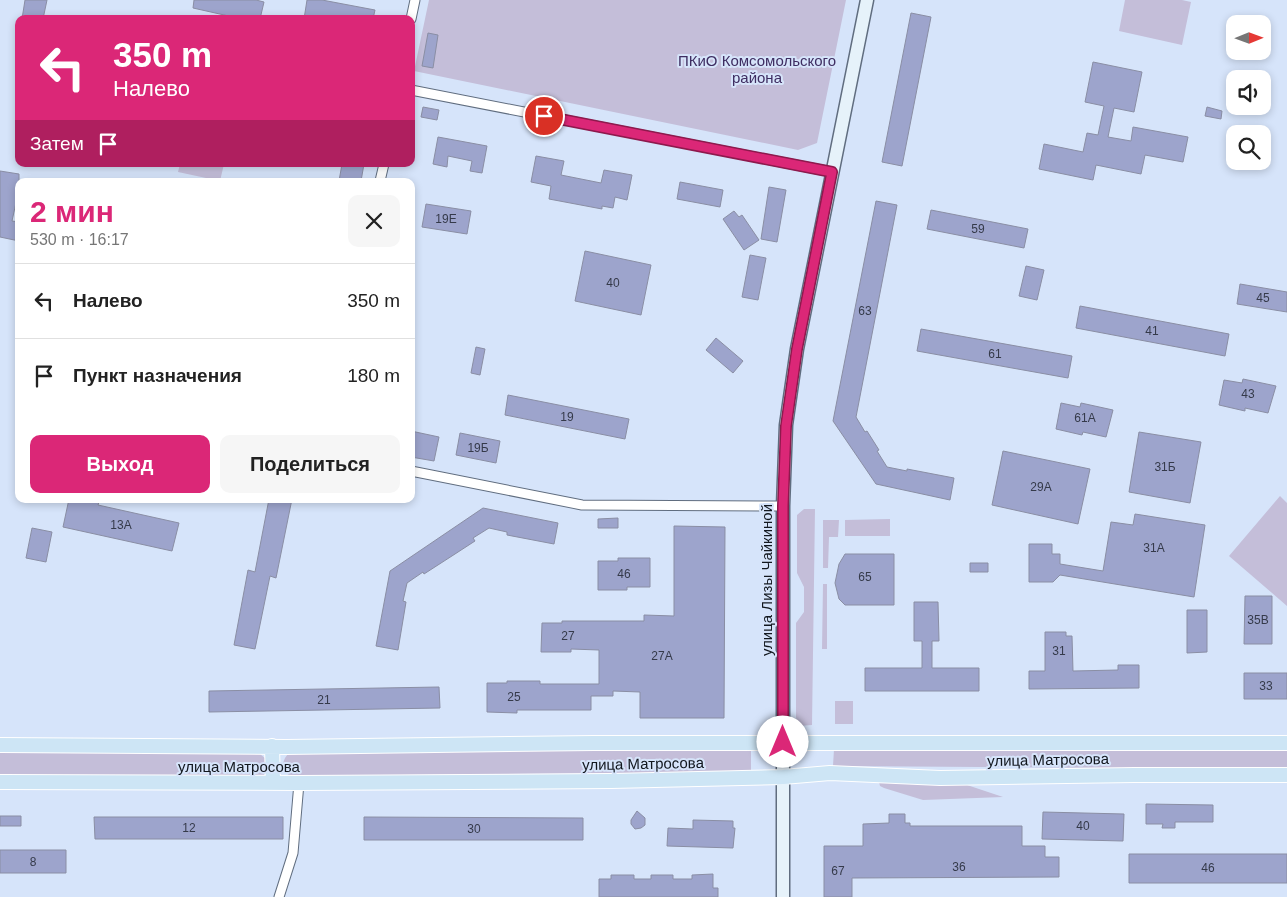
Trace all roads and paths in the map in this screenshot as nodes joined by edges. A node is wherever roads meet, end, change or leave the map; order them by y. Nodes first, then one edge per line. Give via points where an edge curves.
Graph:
1 (415, 0) edge
2 (867, 0) edge
3 (412, 15) edge
4 (415, 91) edge
5 (832, 172) junction
6 (415, 472) edge
7 (783, 506) junction
8 (783, 742) junction
9 (1287, 743) edge
10 (0, 745) edge
11 (272, 746) junction
12 (1287, 776) edge
13 (783, 777) junction
14 (0, 782) edge
15 (272, 783) junction
16 (299, 783) junction
17 (279, 897) edge
18 (783, 897) edge

1 - 3 street
2 - 5 main road, улица Лизы Чайкиной
4 - 5 street
5 - 7 main road, улица Лизы Чайкиной via 797,349 786,426
6 - 7 street via 582,506
7 - 8 main road, улица Лизы Чайкиной
8 - 9 main road, улица Матросова
8 - 11 main road, улица Матросова
8 - 13 main road, улица Лизы Чайкиной
10 - 11 main road, улица Матросова
11 - 15 main road
12 - 13 main road, улица Матросова via 940,778 830,773
13 - 16 main road, улица Матросова
13 - 18 main road, улица Лизы Чайкиной
14 - 15 main road, улица Матросова
15 - 16 main road, улица Матросова
16 - 17 street via 293,853

